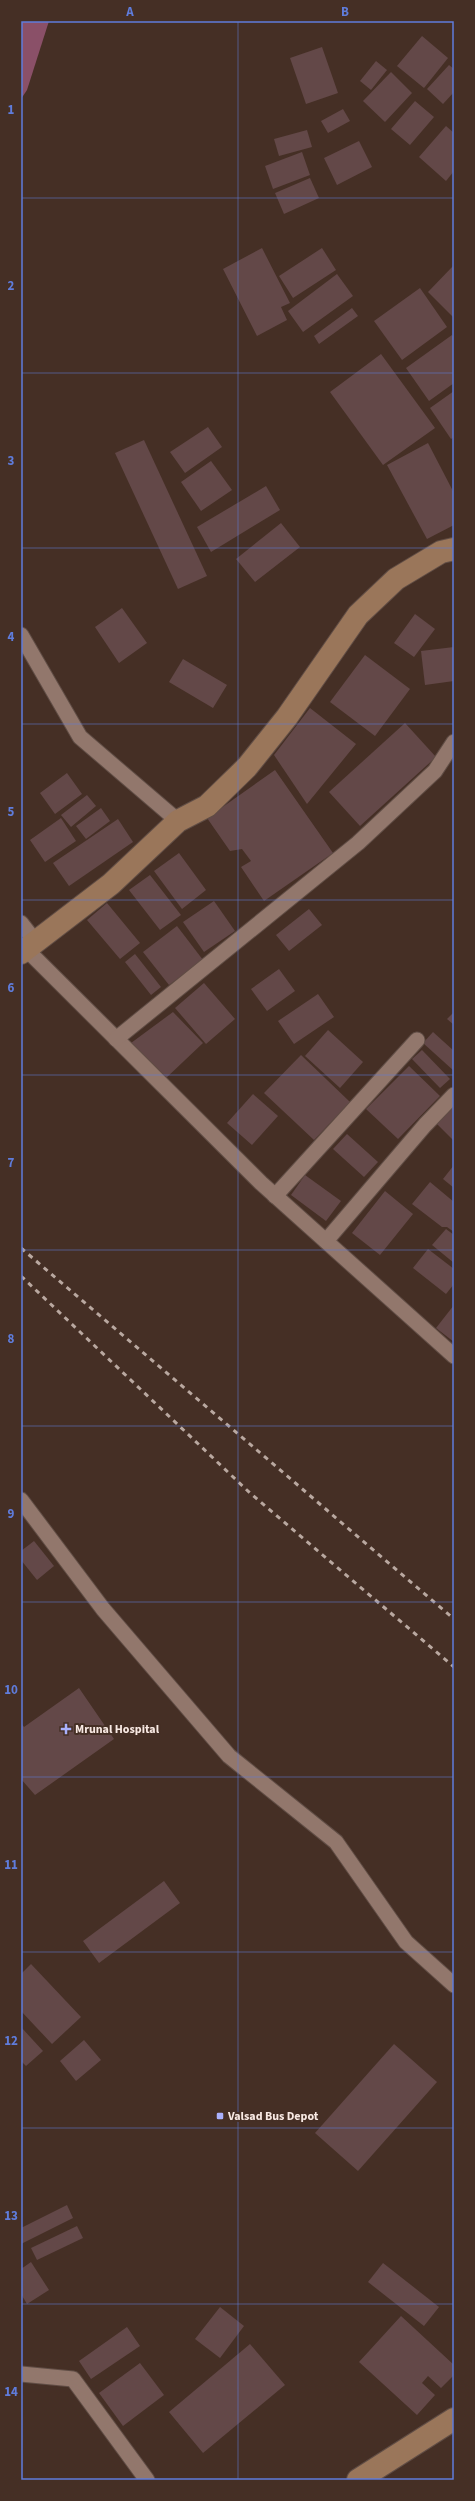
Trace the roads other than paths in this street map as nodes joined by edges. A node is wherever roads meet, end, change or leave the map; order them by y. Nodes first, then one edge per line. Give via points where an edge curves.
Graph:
1 (454, 549) edge
2 (21, 635) edge
3 (454, 742) edge
4 (178, 821) junction
5 (21, 922) edge
6 (27, 948) edge
7 (116, 1039) junction
8 (417, 1040) dead end
9 (454, 1095) edge
10 (275, 1196) junction
11 (326, 1241) junction
12 (454, 1356) edge
13 (21, 1500) edge
14 (454, 1985) edge
15 (21, 2374) edge
16 (454, 2419) edge
17 (147, 2480) edge
18 (358, 2480) edge

1 - 4 street via 441,552 396,579 358,616 287,718 247,767 207,806
2 - 4 street via 80,737
3 - 7 street via 435,771 358,843
4 - 6 street via 111,884
5 - 6 street
6 - 7 street
7 - 10 street
8 - 10 street
9 - 11 street
10 - 11 street
11 - 12 street
13 - 14 street via 103,1609 229,1756 336,1842 406,1942
15 - 17 street via 73,2380
16 - 18 street

